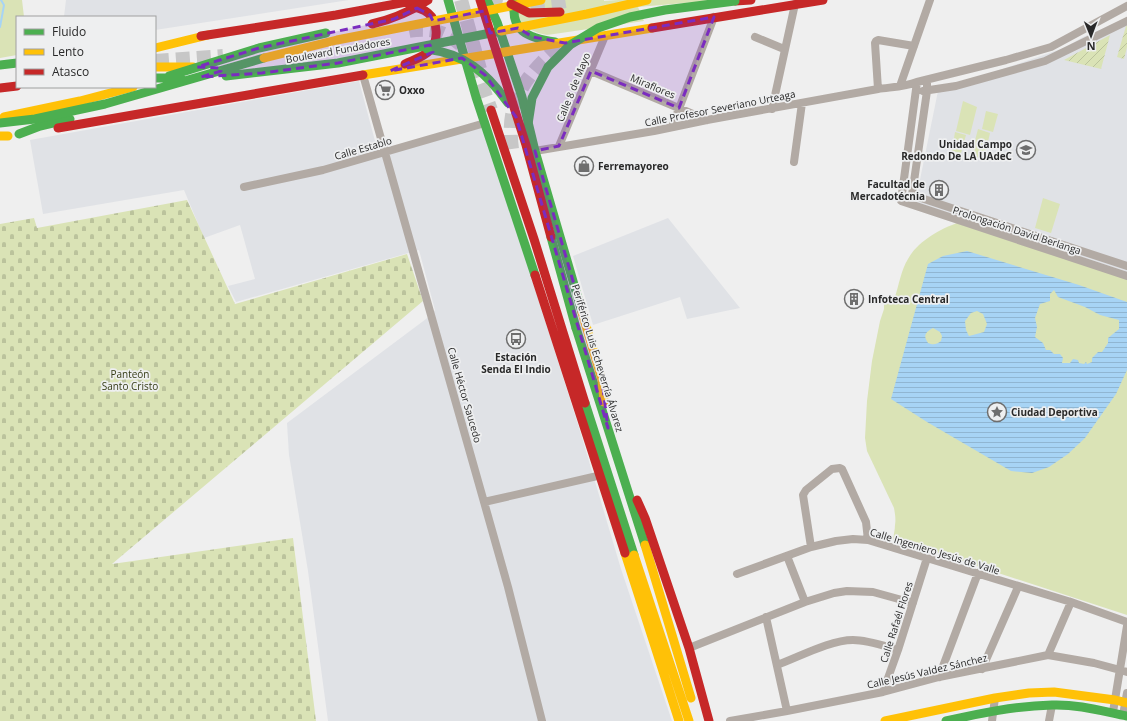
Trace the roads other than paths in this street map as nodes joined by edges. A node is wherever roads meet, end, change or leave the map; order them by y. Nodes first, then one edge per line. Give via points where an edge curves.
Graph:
1 (417, 0) edge
2 (428, 0) edge
3 (448, 0) edge
4 (480, 0) edge
5 (487, 0) edge
6 (506, 0) edge
7 (515, 0) edge
8 (541, 0) edge
9 (628, 0) edge
10 (647, 0) edge
11 (751, 0) edge
12 (823, 0) edge
13 (930, 0) edge
14 (795, 4) junction
15 (388, 6) junction
16 (1127, 6) edge
17 (714, 17) junction
18 (1127, 21) edge
19 (361, 26) dead end
20 (332, 31) dead end
21 (208, 35) junction
22 (605, 36) junction
23 (755, 37) dead end
24 (156, 42) edge
25 (566, 43) junction
26 (914, 46) junction
27 (1051, 47) junction
28 (156, 48) edge
29 (784, 49) junction
30 (506, 52) junction
31 (465, 58) junction
32 (1055, 58) junction
33 (16, 63) edge
34 (1, 65) edge
35 (156, 67) edge
36 (390, 71) junction
37 (591, 71) junction
38 (364, 76) junction
39 (156, 79) edge
40 (156, 79) edge
41 (928, 81) junction
42 (917, 82) junction
43 (16, 84) edge
44 (518, 84) junction
45 (904, 86) junction
46 (3, 88) edge
47 (128, 88) edge
48 (878, 89) junction
49 (174, 91) dead end
50 (916, 91) junction
51 (927, 92) junction
52 (476, 97) junction
53 (802, 103) junction
54 (679, 108) junction
55 (772, 109) junction
56 (491, 110) tunnel mouth
57 (516, 117) junction
58 (0, 118) edge
59 (707, 120) junction
60 (0, 123) edge
61 (485, 123) junction
62 (672, 127) junction
63 (19, 134) junction
64 (3, 137) edge
65 (526, 145) junction
66 (559, 146) junction
67 (512, 149) tunnel mouth
68 (535, 151) junction
69 (384, 152) junction
70 (794, 162) dead end
71 (244, 187) dead end
72 (534, 239) junction
73 (1127, 266) edge
74 (1127, 276) edge
75 (608, 428) junction
76 (604, 475) junction
77 (629, 492) junction
78 (484, 502) junction
79 (868, 540) junction
80 (811, 547) junction
81 (787, 556) junction
82 (928, 558) junction
83 (978, 573) junction
84 (737, 574) dead end
85 (1018, 587) junction
86 (805, 602) junction
87 (1071, 602) junction
88 (913, 603) junction
89 (766, 617) junction
90 (1127, 622) edge
91 (1127, 626) edge
92 (689, 648) junction
93 (898, 650) junction
94 (1048, 655) junction
95 (777, 666) junction
96 (982, 669) junction
97 (1124, 670) edge
98 (939, 677) junction
99 (883, 692) junction
100 (1127, 693) edge
101 (995, 698) junction
102 (1115, 700) junction
103 (705, 702) junction
104 (1126, 703) edge
105 (1052, 705) junction
106 (994, 710) junction
107 (787, 712) junction
108 (1113, 712) junction
109 (1125, 716) edge
110 (683, 720) edge
111 (542, 721) edge
112 (698, 721) edge
113 (710, 721) edge
114 (717, 721) edge
115 (730, 721) edge
116 (885, 721) edge
117 (946, 721) edge
118 (992, 721) edge
119 (1049, 721) edge

1 - 15 main road
2 - 19 main road, bridge via 407,14
3 - 31 main road
4 - 57 main road, Periférico Luis Echeverría Álvarez, bridge
5 - 30 main road
6 - 9 main road, bridge via 517,8 539,14
7 - 25 main road via 513,8 518,28 533,37
8 - 60 main road, Boulevard Fundadores, bridge via 304,47 80,110
10 - 39 main road, Boulevard Fundadores, bridge via 338,63 228,76
11 - 65 main road, bridge via 639,15 599,28 573,42 554,58 536,87 530,103
12 - 14 main road
13 - 26 street
14 - 17 main road
14 - 29 street
15 - 21 main road
15 - 36 main road via 412,6 424,11 430,15 436,34 435,43 429,52
16 - 27 street, Calle Profesor Severiano Urteaga
17 - 22 main road
17 - 54 street
18 - 32 street
20 - 40 main road, bridge via 260,48
21 - 24 main road
21 - 28 main road
22 - 25 main road
22 - 37 street, Calle 8 de Mayo
23 - 29 street
25 - 30 main road
26 - 45 street
26 - 48 street via 876,40
27 - 32 street
27 - 41 street, Calle Profesor Severiano Urteaga
29 - 55 street
30 - 31 main road
30 - 44 main road
31 - 36 main road
31 - 52 main road
32 - 51 street
33 - 34 main road
35 - 57 main road, bridge via 220,68 307,63 396,50 432,49 471,63 492,81
36 - 38 main road
37 - 54 street, Miraflores
37 - 66 street, Calle 8 de Mayo
38 - 63 main road
38 - 69 street, Calle Héctor Saucedo
41 - 42 street, Calle Profesor Severiano Urteaga
41 - 51 street
42 - 45 street, Calle Profesor Severiano Urteaga
42 - 50 street
43 - 46 main road
44 - 52 main road via 501,73 493,73 482,81
44 - 68 main road
45 - 48 street, Calle Profesor Severiano Urteaga
45 - 50 street
47 - 58 main road
48 - 53 street, Calle Profesor Severiano Urteaga
49 - 63 main road
50 - 51 street
50 - 74 street, Prolongación David Berlanga via 901,201
51 - 73 street, Prolongación David Berlanga via 912,195
52 - 61 main road
53 - 55 street, Calle Profesor Severiano Urteaga
53 - 70 street
54 - 59 street, Miraflores
54 - 62 street
55 - 59 street, Calle Profesor Severiano Urteaga
56 - 72 main road
57 - 65 main road, Periférico Luis Echeverría Álvarez, bridge
59 - 62 street, Calle Profesor Severiano Urteaga
61 - 69 street, Calle Establo
61 - 76 main road
62 - 66 street, Calle Profesor Severiano Urteaga
63 - 64 main road
65 - 75 main road, Periférico Luis Echeverría Álvarez, bridge via 576,328
66 - 68 street, Calle Profesor Severiano Urteaga
67 - 72 main road via 532,214
68 - 75 main road via 602,380
69 - 71 street, Calle Establo via 324,170
69 - 78 street, Calle Héctor Saucedo
72 - 76 main road
75 - 77 main road, Periférico Luis Echeverría Álvarez
76 - 78 street
76 - 110 main road
77 - 92 main road via 639,504
77 - 112 main road, Periférico Luis Echeverría Álvarez
78 - 111 street, Calle Héctor Saucedo
79 - 80 street, Calle Ingeniero Jesús de Valle via 844,540
79 - 80 street via 866,522 842,469 836,467 803,495
79 - 82 street, Calle Ingeniero Jesús de Valle
80 - 81 street, Calle Ingeniero Jesús de Valle
81 - 84 street, Calle Ingeniero Jesús de Valle
81 - 86 street
82 - 83 street, Calle Ingeniero Jesús de Valle
82 - 88 street, Calle Rafaél Flores
83 - 85 street, Calle Ingeniero Jesús de Valle
83 - 98 street
85 - 87 street, Calle Ingeniero Jesús de Valle
85 - 96 street
86 - 88 street via 834,593 860,591 874,592
86 - 89 street
87 - 90 street, Calle Ingeniero Jesús de Valle
87 - 94 street
88 - 93 street, Calle Rafaél Flores
89 - 92 street
89 - 95 street
91 - 97 street
92 - 103 main road
93 - 95 street via 862,641 842,641
93 - 99 street, Calle Rafaél Flores
94 - 96 street, Calle Jesús Valdez Sánchez
94 - 97 street, Calle Jesús Valdez Sánchez
95 - 107 street
96 - 98 street, Calle Jesús Valdez Sánchez
97 - 102 street
98 - 99 street, Calle Jesús Valdez Sánchez
99 - 107 street, Calle Jesús Valdez Sánchez
100 - 104 street
101 - 102 main road via 1054,692
101 - 106 street
101 - 116 main road
102 - 104 main road
102 - 108 street
103 - 113 main road
103 - 114 main road
104 - 109 street
105 - 106 main road
105 - 108 main road
105 - 119 street
106 - 117 main road
106 - 118 street
107 - 115 street, Calle Jesús Valdez Sánchez
108 - 109 main road

